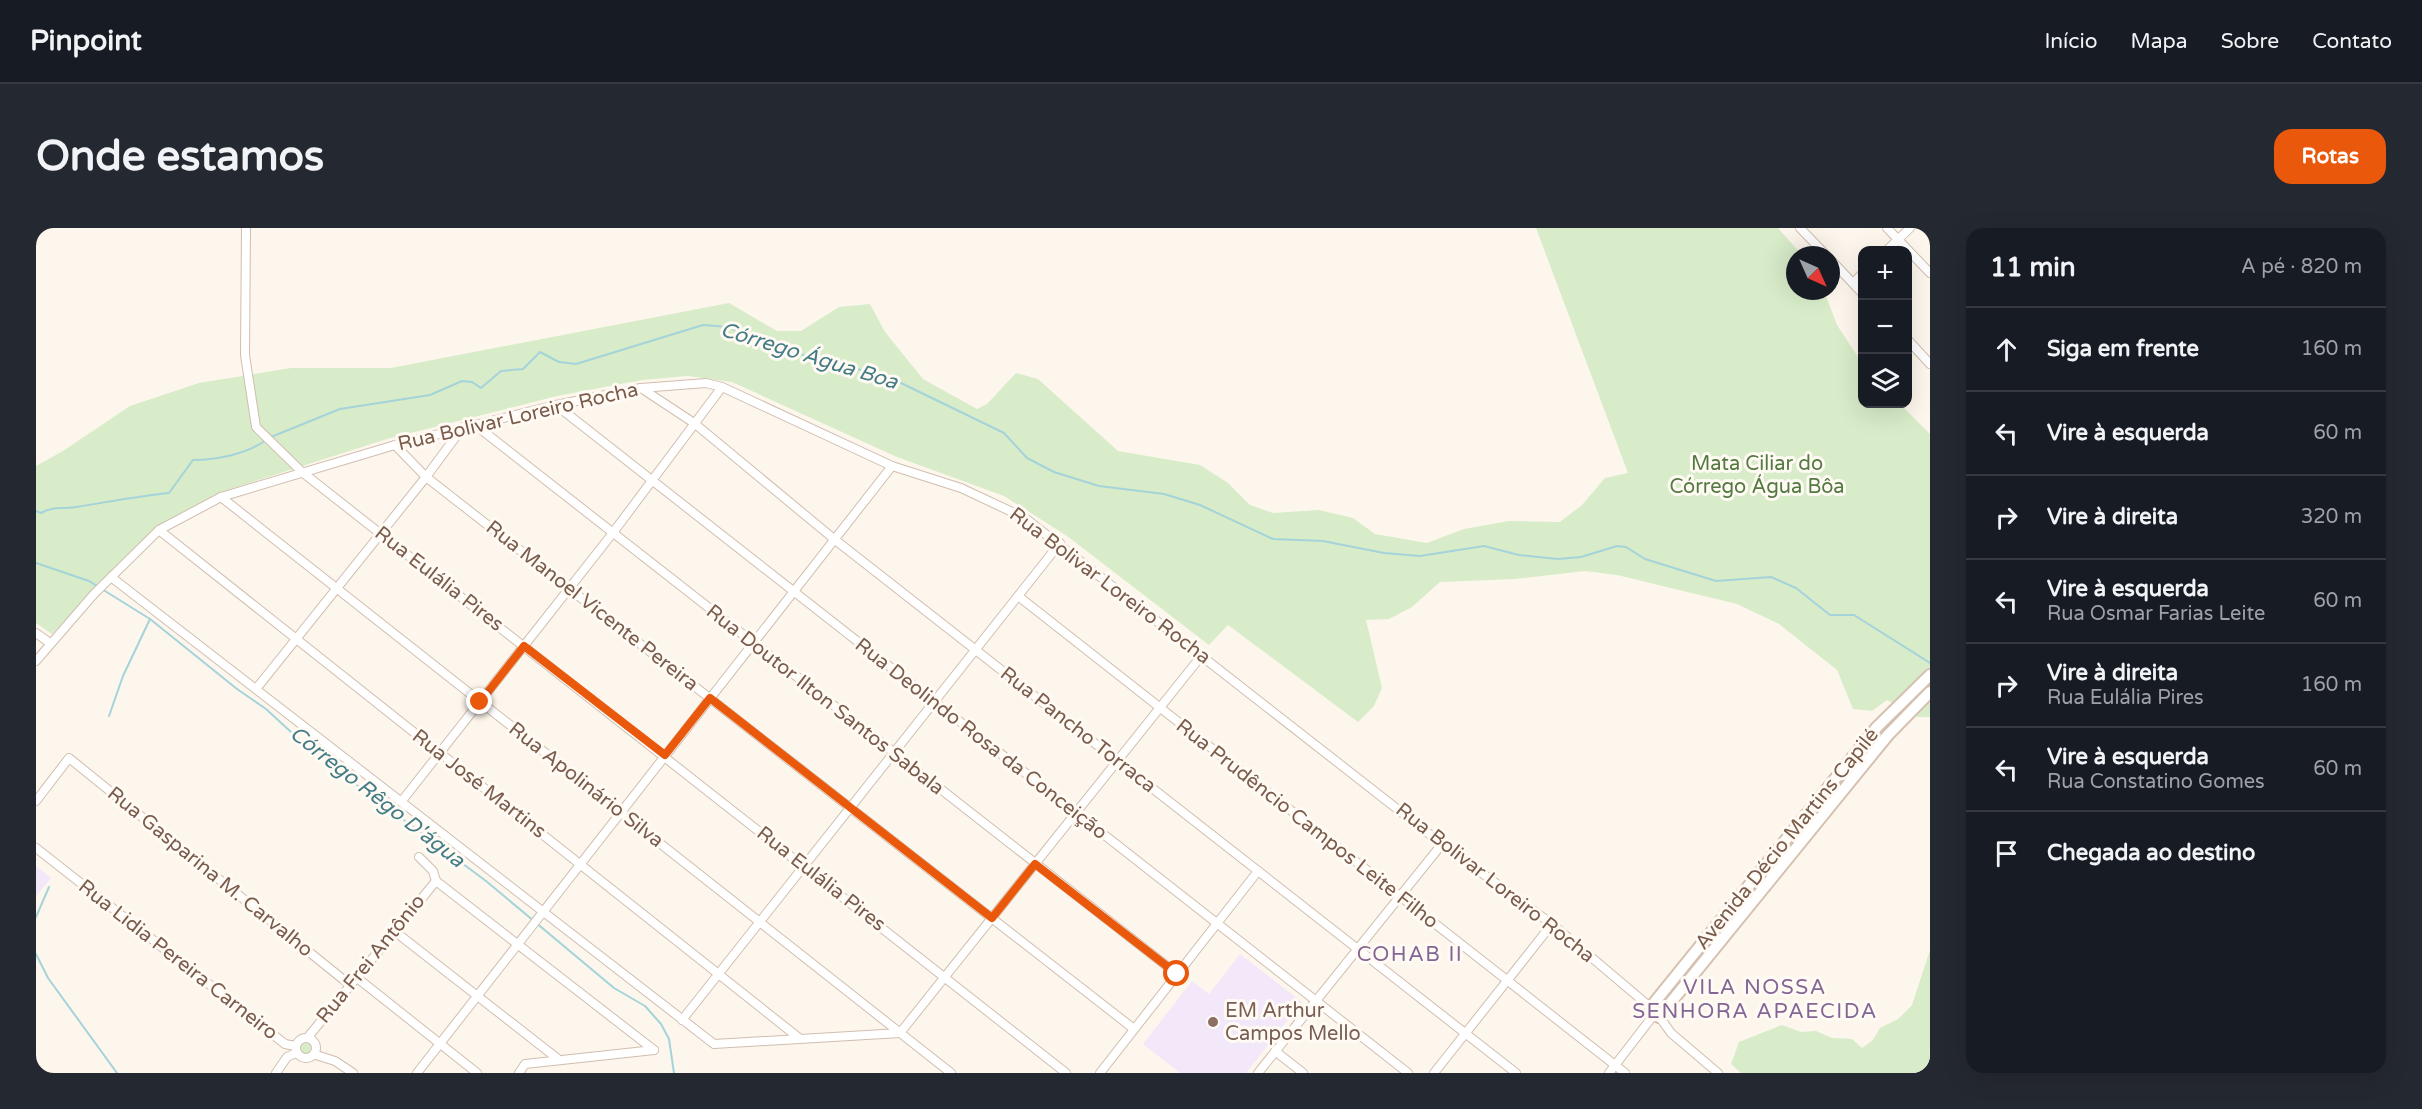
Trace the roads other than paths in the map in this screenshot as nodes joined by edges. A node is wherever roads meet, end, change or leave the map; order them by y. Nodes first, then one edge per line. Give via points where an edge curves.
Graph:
1 (246, 228) edge
2 (1800, 228) edge
3 (1887, 228) edge
4 (1910, 228) edge
5 (1898, 240) junction
6 (1817, 246) edge
7 (1891, 246) edge
8 (1840, 269) edge
9 (1930, 273) edge
10 (1858, 278) edge
11 (1853, 283) junction
12 (1858, 288) edge
13 (1912, 344) edge
14 (1930, 364) edge
15 (722, 387) junction
16 (641, 388) junction
17 (556, 405) junction
18 (694, 423) junction
19 (474, 424) junction
20 (463, 427) junction
21 (395, 445) junction
22 (892, 466) junction
23 (302, 472) junction
24 (426, 477) junction
25 (654, 480) junction
26 (221, 497) junction
27 (159, 530) junction
28 (381, 533) junction
29 (612, 534) junction
30 (834, 539) junction
31 (1060, 543) junction
32 (111, 577) junction
33 (337, 588) junction
34 (570, 588) junction
35 (793, 592) junction
36 (1018, 596) junction
37 (36, 633) edge
38 (297, 638) junction
39 (50, 643) junction
40 (753, 643) junction
41 (524, 646) junction
42 (976, 650) junction
43 (1202, 655) junction
44 (36, 661) edge
45 (1930, 675) edge
46 (256, 689) junction
47 (1930, 692) edge
48 (710, 698) junction
49 (480, 702) junction
50 (934, 702) junction
51 (1160, 708) junction
52 (440, 753) junction
53 (894, 753) junction
54 (665, 755) junction
55 (1118, 761) junction
56 (36, 801) edge
57 (401, 802) junction
58 (850, 808) junction
59 (620, 812) junction
60 (1076, 813) junction
61 (1442, 843) junction
62 (36, 848) edge
63 (418, 857) dead end
64 (580, 864) junction
65 (1035, 864) junction
66 (804, 866) junction
67 (1258, 871) junction
68 (436, 881) junction
69 (1400, 896) junction
70 (541, 914) junction
71 (992, 918) junction
72 (760, 922) junction
73 (1216, 924) junction
74 (1552, 924) junction
75 (393, 930) junction
76 (517, 945) junction
77 (1358, 949) junction
78 (719, 974) junction
79 (1177, 974) junction
80 (945, 977) junction
81 (356, 978) junction
82 (1507, 981) junction
83 (350, 985) junction
84 (476, 996) junction
85 (1316, 1001) junction
86 (1655, 1012) junction
87 (682, 1020) junction
88 (1134, 1029) junction
89 (900, 1033) junction
90 (1466, 1033) junction
91 (308, 1037) junction
92 (799, 1038) junction
93 (440, 1043) junction
94 (296, 1049) junction
95 (1275, 1051) junction
96 (316, 1055) junction
97 (558, 1059) junction
98 (1615, 1065) junction
99 (276, 1073) edge
100 (353, 1073) edge
101 (417, 1073) edge
102 (477, 1073) edge
103 (519, 1073) edge
104 (951, 1073) edge
105 (1066, 1073) edge
106 (1100, 1073) edge
107 (1258, 1073) edge
108 (1303, 1073) edge
109 (1408, 1073) edge
110 (1434, 1073) edge
111 (1516, 1073) edge
112 (1609, 1073) edge
113 (1625, 1073) edge
114 (1718, 1073) edge

1 - 23 street, Rua Eulália Pires via 245,356 256,427
2 - 6 street
3 - 5 street
4 - 5 street
5 - 7 street
5 - 9 street
8 - 11 street
10 - 11 street
11 - 12 street
13 - 14 street
15 - 16 street, Rua Bolivar Loreiro Rocha via 706,383
15 - 18 street
15 - 22 street, Rua Bolivar Loreiro Rocha
16 - 17 street, Rua Bolivar Loreiro Rocha
16 - 18 street, Rua Pancho Torraca
17 - 19 street, Rua Bolivar Loreiro Rocha
17 - 25 street, Rua Deolindo Rosa da Conceição
18 - 25 street
18 - 30 street, Rua Pancho Torraca
19 - 20 street, Rua Bolivar Loreiro Rocha
19 - 29 street, Rua Doutor Ilton Santos Sabala
20 - 21 street, Rua Bolivar Loreiro Rocha
20 - 24 street
21 - 23 street, Rua Bolivar Loreiro Rocha
21 - 24 street, Rua Manoel Vicente Pereira
22 - 30 street
22 - 31 street, Rua Bolivar Loreiro Rocha via 998,503
23 - 26 street, Rua Bolivar Loreiro Rocha
23 - 28 street, Rua Eulália Pires
24 - 28 street
24 - 34 street, Rua Manoel Vicente Pereira
25 - 29 street
25 - 35 street, Rua Deolindo Rosa da Conceição
26 - 27 street, Rua Bolivar Loreiro Rocha
26 - 33 street, Rua Apolinário Silva
27 - 32 street, Rua Bolivar Loreiro Rocha
27 - 38 street, Rua José Martins
28 - 33 street
28 - 41 street, Rua Eulália Pires
29 - 34 street
29 - 40 street, Rua Doutor Ilton Santos Sabala
30 - 35 street
30 - 42 street, Rua Pancho Torraca
31 - 36 street
31 - 43 street, Rua Bolivar Loreiro Rocha
32 - 39 street, Rua Bolivar Loreiro Rocha
32 - 46 street
33 - 38 street
33 - 49 street, Rua Apolinário Silva
34 - 41 street
34 - 48 street, Rua Manoel Vicente Pereira
35 - 40 street
35 - 50 street, Rua Deolindo Rosa da Conceição
36 - 42 street
36 - 51 street, Rua Prudêncio Campos Leite Filho
37 - 39 street
38 - 46 street
38 - 52 street, Rua José Martins
39 - 44 street, Rua Bolivar Loreiro Rocha
40 - 48 street
40 - 53 street, Rua Doutor Ilton Santos Sabala
41 - 49 street
41 - 54 street, Rua Eulália Pires
42 - 50 street
42 - 55 street, Rua Pancho Torraca
43 - 51 street
43 - 61 street, Rua Bolivar Loreiro Rocha
45 - 86 street, Avenida Décio Martins Capilé via 1877,727
46 - 57 street
47 - 86 street, Avenida Décio Martins Capilé via 1888,735
48 - 54 street
48 - 58 street, Rua Manoel Vicente Pereira
49 - 52 street
49 - 59 street, Rua Apolinário Silva
50 - 53 street
50 - 60 street, Rua Deolindo Rosa da Conceição
51 - 55 street
51 - 69 street, Rua Prudêncio Campos Leite Filho
52 - 57 street
52 - 64 street, Rua José Martins
53 - 58 street
53 - 65 street, Rua Doutor Ilton Santos Sabala
54 - 59 street
54 - 66 street, Rua Eulália Pires
55 - 60 street
55 - 67 street, Rua Pancho Torraca
56 - 83 street, Rua Gasparina M. Carvalho via 69,758
57 - 70 street
58 - 66 street
58 - 71 street, Rua Manoel Vicente Pereira
59 - 64 street
59 - 72 street, Rua Apolinário Silva
60 - 65 street
60 - 73 street, Rua Deolindo Rosa da Conceição
61 - 69 street
61 - 74 street, Rua Bolivar Loreiro Rocha
62 - 94 street, Rua Lidia Pereira Carneiro
63 - 68 street via 433,871
64 - 70 street
64 - 78 street, Rua José Martins
65 - 71 street
65 - 79 street, Rua Doutor Ilton Santos Sabala
66 - 72 street
66 - 80 street, Rua Eulália Pires
67 - 73 street
67 - 77 street, Rua Pancho Torraca
68 - 75 street, Rua Frei Antônio
68 - 76 street
69 - 77 street
69 - 82 street, Rua Prudêncio Campos Leite Filho
70 - 76 street
70 - 87 street
71 - 80 street
71 - 88 street, Rua Manoel Vicente Pereira
72 - 78 street
72 - 89 street, Rua Apolinário Silva
73 - 79 street
73 - 85 street, Rua Deolindo Rosa da Conceição
74 - 82 street
74 - 86 street, Rua Bolivar Loreiro Rocha
75 - 81 street, Rua Frei Antônio
75 - 84 street
76 - 84 street
76 - 97 street via 654,1050
77 - 85 street
77 - 90 street, Rua Pancho Torraca
78 - 87 street
78 - 92 street, Rua José Martins
79 - 88 street
80 - 89 street
80 - 105 street, Rua Eulália Pires
81 - 83 street, Rua Frei Antônio
81 - 93 street
82 - 90 street
82 - 98 street, Rua Prudêncio Campos Leite Filho
83 - 91 street, Rua Frei Antônio
84 - 93 street
84 - 97 street
85 - 95 street
85 - 109 street, Rua Deolindo Rosa da Conceição
86 - 98 street
86 - 114 street, Rua Bolivar Loreiro Rocha via 1671,1033
87 - 92 street via 714,1044
88 - 106 street
89 - 92 street
89 - 104 street, Rua Apolinário Silva
90 - 110 street
90 - 111 street, Rua Pancho Torraca
91 - 94 street, Rua Frei Antônio
91 - 96 street via 317,1048
93 - 101 street
93 - 102 street
94 - 96 street via 311,1058
94 - 99 street
95 - 107 street
95 - 108 street
96 - 100 street
97 - 103 street via 525,1064
98 - 112 street
98 - 113 street, Rua Prudêncio Campos Leite Filho

